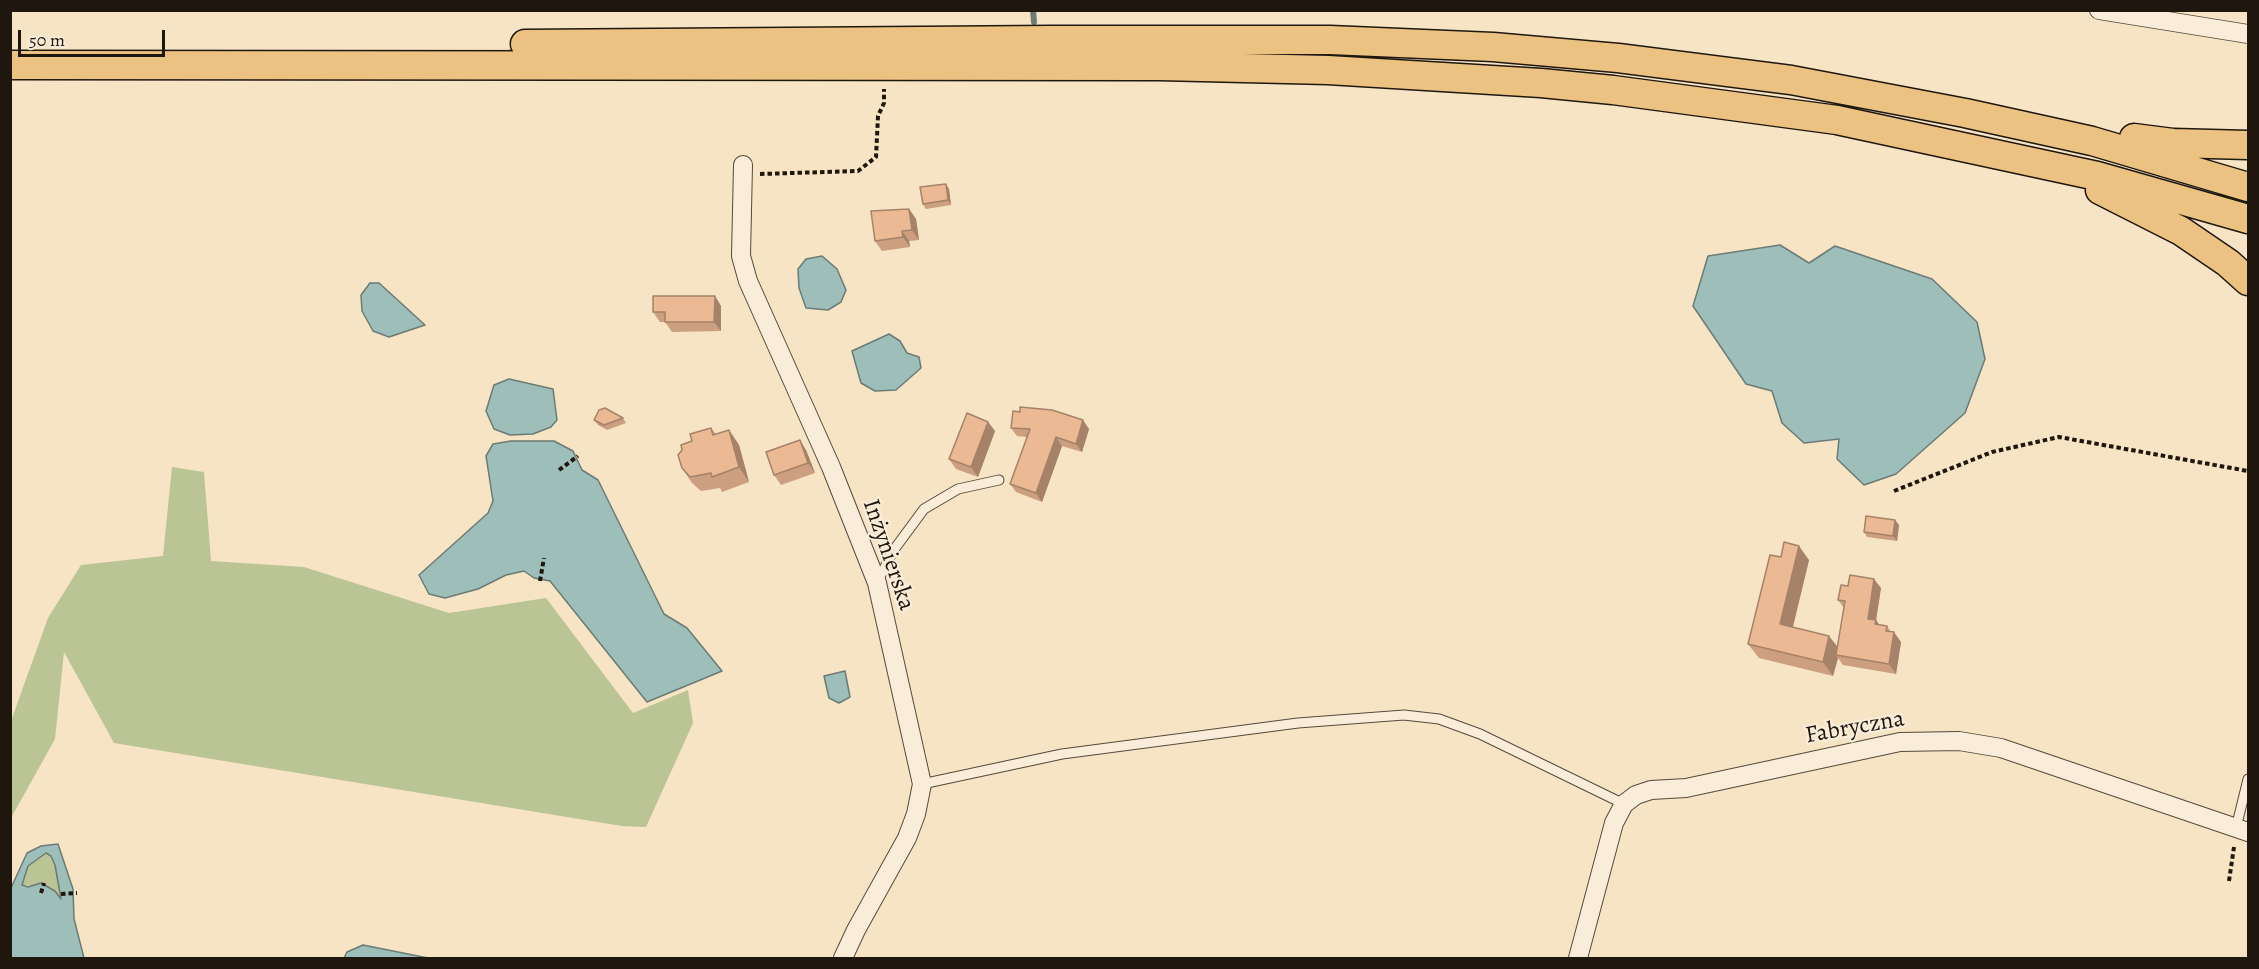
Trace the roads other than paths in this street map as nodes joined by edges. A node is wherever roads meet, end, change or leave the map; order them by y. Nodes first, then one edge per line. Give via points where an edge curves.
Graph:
1 (2099, 10) edge
2 (2248, 34) edge
3 (10, 45) edge
4 (10, 64) edge
5 (2020, 125) junction
6 (2248, 145) edge
7 (2022, 158) junction
8 (743, 171) road end
9 (2248, 187) edge
10 (2248, 219) edge
11 (2248, 281) edge
12 (999, 480) dead end
13 (877, 583) junction
14 (2248, 779) edge
15 (922, 784) junction
16 (1624, 804) junction
17 (2242, 830) edge
18 (843, 958) edge
19 (1578, 958) edge

1 - 2 street
3 - 5 main road via 1342,41 1492,47 1618,58 1791,80
4 - 7 main road via 1158,66 1328,70 1613,90 1837,120
5 - 6 main road via 2174,142
5 - 9 main road via 2114,147
7 - 10 main road via 2167,194
7 - 11 main road via 2157,217 2228,263
8 - 13 street, Inżynierska via 741,256 748,281 831,467
12 - 13 lane via 958,489 924,509 908,528
13 - 15 street, Inżynierska
14 - 17 lane
15 - 16 lane via 1062,754 1298,723 1404,715 1438,719 1480,734
15 - 18 street, Inżynierska via 907,838
16 - 17 street, Fabryczna via 1651,790 1686,788 1900,742 1959,741 2001,748
16 - 19 street via 1614,823

